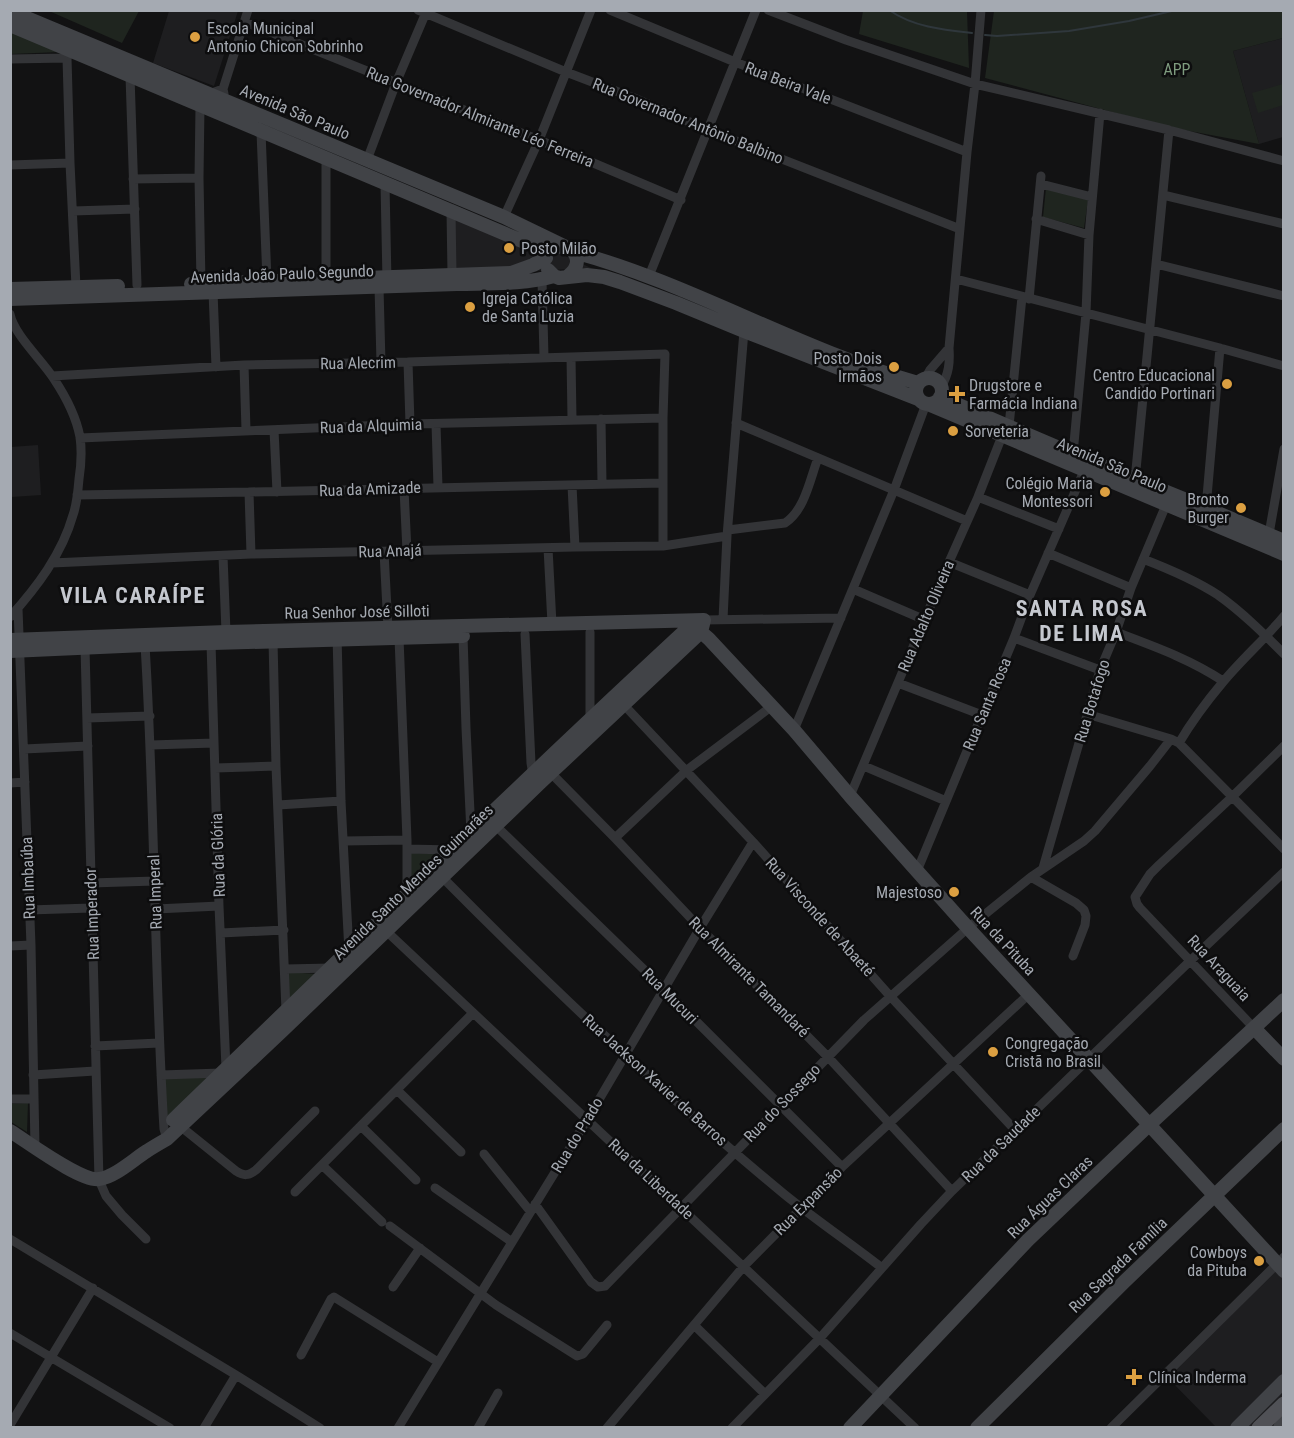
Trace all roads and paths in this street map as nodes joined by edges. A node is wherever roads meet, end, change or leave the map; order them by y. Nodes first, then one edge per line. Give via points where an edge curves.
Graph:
1 (248, 10) edge
2 (591, 10) edge
3 (610, 10) edge
4 (756, 10) edge
5 (768, 10) edge
6 (981, 10) edge
7 (10, 11) edge
8 (423, 12) edge
9 (244, 22) junction
10 (10, 25) edge
11 (69, 54) junction
12 (10, 59) edge
13 (735, 62) junction
14 (566, 72) junction
15 (130, 76) junction
16 (396, 83) junction
17 (975, 84) junction
18 (209, 94) junction
19 (224, 95) junction
20 (200, 106) junction
21 (1100, 113) junction
22 (220, 115) junction
23 (708, 130) junction
24 (1169, 130) junction
25 (261, 132) junction
26 (538, 140) junction
27 (967, 152) junction
28 (326, 159) junction
29 (367, 160) junction
30 (1284, 161) edge
31 (70, 163) junction
32 (10, 165) edge
33 (199, 178) junction
34 (133, 179) junction
35 (385, 184) junction
36 (1163, 195) junction
37 (1092, 197) junction
38 (681, 200) junction
39 (135, 209) junction
40 (73, 211) junction
41 (451, 211) junction
42 (504, 217) junction
43 (1036, 219) junction
44 (1284, 224) edge
45 (960, 229) junction
46 (1089, 235) junction
47 (569, 249) junction
48 (546, 257) junction
49 (1156, 264) junction
50 (452, 274) junction
51 (568, 276) junction
52 (650, 276) junction
53 (548, 278) junction
54 (326, 279) junction
55 (956, 279) junction
56 (267, 280) junction
57 (384, 283) junction
58 (201, 284) junction
59 (137, 285) junction
60 (76, 287) junction
61 (10, 289) edge
62 (213, 292) junction
63 (1284, 296) edge
64 (1025, 298) junction
65 (10, 299) edge
66 (1086, 313) junction
67 (11, 318) edge
68 (1149, 330) junction
69 (744, 331) junction
70 (949, 348) junction
71 (1220, 348) junction
72 (544, 357) junction
73 (571, 357) junction
74 (408, 362) junction
75 (381, 363) junction
76 (244, 365) junction
77 (1284, 366) edge
78 (216, 367) junction
79 (52, 376) junction
80 (921, 381) junction
81 (931, 398) junction
82 (663, 418) junction
83 (572, 419) junction
84 (601, 419) junction
85 (736, 423) junction
86 (410, 424) junction
87 (436, 424) junction
88 (246, 430) junction
89 (274, 430) junction
90 (1006, 431) junction
91 (80, 438) junction
92 (1284, 449) edge
93 (1073, 454) junction
94 (818, 458) junction
95 (1084, 471) junction
96 (1135, 480) junction
97 (663, 483) junction
98 (602, 484) junction
99 (572, 485) junction
100 (438, 487) junction
101 (404, 489) junction
102 (894, 490) junction
103 (249, 492) junction
104 (277, 492) junction
105 (77, 495) junction
106 (978, 496) junction
107 (1166, 505) junction
108 (1206, 508) junction
109 (967, 521) junction
110 (1059, 529) junction
111 (728, 533) junction
112 (1269, 534) junction
113 (1284, 541) edge
114 (575, 546) junction
115 (663, 546) junction
116 (548, 548) junction
117 (406, 550) junction
118 (384, 552) junction
119 (1048, 553) junction
120 (251, 554) junction
121 (1284, 554) edge
122 (223, 556) junction
123 (1143, 559) junction
124 (949, 562) junction
125 (52, 563) junction
126 (1131, 588) junction
127 (853, 589) junction
128 (1030, 596) junction
129 (18, 609) junction
130 (10, 616) edge
131 (1284, 616) edge
132 (841, 618) junction
133 (723, 619) junction
134 (925, 620) junction
135 (552, 624) junction
136 (697, 625) junction
137 (388, 628) junction
138 (226, 632) junction
139 (590, 632) junction
140 (1116, 632) junction
141 (337, 634) junction
142 (525, 634) junction
143 (463, 636) junction
144 (1266, 637) junction
145 (399, 638) junction
146 (1014, 639) junction
147 (273, 641) junction
148 (211, 643) junction
149 (15, 645) edge
150 (145, 645) junction
151 (85, 648) junction
152 (1284, 654) edge
153 (1100, 670) junction
154 (1223, 681) junction
155 (898, 683) junction
156 (624, 705) junction
157 (772, 706) junction
158 (1087, 714) junction
159 (982, 715) junction
160 (150, 716) junction
161 (87, 718) junction
162 (590, 719) junction
163 (794, 730) junction
164 (1175, 741) junction
165 (214, 743) junction
166 (151, 745) junction
167 (88, 746) junction
168 (1284, 746) edge
169 (24, 749) junction
170 (276, 766) junction
171 (864, 766) junction
172 (215, 768) junction
173 (687, 770) junction
174 (542, 773) junction
175 (25, 782) junction
176 (10, 783) edge
177 (850, 796) junction
178 (1232, 796) junction
179 (342, 801) junction
180 (946, 801) junction
181 (278, 805) junction
182 (495, 826) junction
183 (471, 833) junction
184 (615, 838) junction
185 (344, 842) junction
186 (753, 842) junction
187 (407, 844) junction
188 (1284, 849) edge
189 (453, 850) junction
190 (1043, 868) junction
191 (917, 871) junction
192 (1284, 872) edge
193 (442, 877) junction
194 (1031, 877) junction
195 (155, 881) junction
196 (91, 884) junction
197 (407, 895) junction
198 (219, 906) junction
199 (92, 908) junction
200 (156, 909) junction
201 (29, 910) junction
202 (382, 927) junction
203 (700, 928) junction
204 (968, 928) junction
205 (284, 930) junction
206 (221, 933) junction
207 (31, 945) junction
208 (10, 946) edge
209 (349, 952) junction
210 (1073, 956) dead end
211 (1190, 961) junction
212 (331, 968) junction
213 (285, 969) junction
214 (664, 989) junction
215 (1029, 994) junction
216 (890, 996) junction
217 (1284, 1000) edge
218 (286, 1011) junction
219 (472, 1013) junction
220 (1254, 1028) junction
221 (159, 1043) junction
222 (95, 1046) junction
223 (625, 1054) junction
224 (828, 1057) junction
225 (1089, 1059) junction
226 (1284, 1059) edge
227 (954, 1065) junction
228 (95, 1071) junction
229 (223, 1071) junction
230 (33, 1075) junction
231 (161, 1075) junction
232 (398, 1090) junction
233 (10, 1099) edge
234 (34, 1099) junction
235 (779, 1106) junction
236 (315, 1111) dead end
237 (587, 1120) junction
238 (890, 1123) junction
239 (1149, 1125) junction
240 (180, 1126) junction
241 (361, 1126) junction
242 (1284, 1129) edge
243 (1015, 1130) junction
244 (10, 1131) edge
245 (165, 1134) junction
246 (34, 1147) junction
247 (461, 1152) dead end
248 (735, 1152) junction
249 (484, 1154) dead end
250 (322, 1165) junction
251 (842, 1167) junction
252 (99, 1180) junction
253 (416, 1180) dead end
254 (435, 1188) dead end
255 (952, 1191) junction
256 (295, 1192) dead end
257 (1214, 1195) junction
258 (681, 1207) junction
259 (801, 1207) junction
260 (533, 1208) junction
261 (10, 1239) edge
262 (146, 1239) dead end
263 (512, 1242) junction
264 (420, 1248) junction
265 (1281, 1264) edge
266 (744, 1266) junction
267 (882, 1268) junction
268 (393, 1287) dead end
269 (93, 1288) junction
270 (481, 1294) junction
271 (607, 1325) dead end
272 (694, 1325) junction
273 (10, 1333) edge
274 (820, 1338) junction
275 (301, 1355) dead end
276 (51, 1358) junction
277 (438, 1362) junction
278 (236, 1375) junction
279 (1284, 1381) edge
280 (498, 1393) dead end
281 (765, 1394) junction
282 (882, 1395) junction
283 (1284, 1404) edge
284 (1284, 1411) edge
285 (1284, 1418) edge
286 (11, 1422) edge
287 (23, 1428) edge
288 (170, 1428) edge
289 (204, 1428) edge
290 (320, 1428) edge
291 (398, 1428) edge
292 (478, 1428) edge
293 (607, 1428) edge
294 (732, 1428) edge
295 (850, 1428) edge
296 (915, 1428) edge
297 (977, 1428) edge
298 (1111, 1428) edge
299 (1237, 1428) edge
300 (1259, 1428) edge
301 (1267, 1428) edge
302 (1280, 1428) edge

1 - 9 street
2 - 14 street
3 - 13 street, Rua Beira Vale
4 - 13 street
5 - 17 street
6 - 17 street
7 - 18 street, Avenida São Paulo
8 - 14 street, Rua Governador Antônio Balbino
8 - 16 street
9 - 16 street, Rua Governador Almirante Léo Ferreira
9 - 19 street
10 - 11 street, Avenida São Paulo
11 - 12 street
11 - 15 street, Avenida São Paulo
11 - 31 street
13 - 23 street
13 - 27 street, Rua Beira Vale
14 - 23 street, Rua Governador Antônio Balbino
14 - 26 street
15 - 20 street, Avenida São Paulo
15 - 34 street
16 - 26 street, Rua Governador Almirante Léo Ferreira
16 - 29 street
17 - 21 street
17 - 27 street
18 - 19 street, Avenida São Paulo
18 - 20 street
19 - 22 street
19 - 29 street, Avenida São Paulo
20 - 22 street, Avenida São Paulo
20 - 33 street
21 - 24 street
21 - 37 street
22 - 25 street, Avenida São Paulo
23 - 38 street
23 - 45 street, Rua Governador Antônio Balbino
24 - 30 street
24 - 36 street
25 - 28 street, Avenida São Paulo
25 - 56 street
26 - 38 street, Rua Governador Almirante Léo Ferreira
26 - 42 street
27 - 45 street
28 - 35 street, Avenida São Paulo
28 - 54 street
29 - 42 street, Avenida São Paulo
31 - 32 street
31 - 40 street
33 - 34 street
33 - 58 street
34 - 39 street
35 - 41 street, Avenida São Paulo
35 - 57 street
36 - 44 street
36 - 49 street
37 - 43 street, Rua Adalto Oliveira via 1041,180
37 - 46 street
38 - 52 street
39 - 40 street
39 - 59 street
40 - 60 street
41 - 48 street, Avenida São Paulo via 534,246
41 - 50 street
42 - 47 street, Avenida São Paulo
43 - 46 street
43 - 64 street, Rua Adalto Oliveira
45 - 55 street
46 - 66 street
47 - 48 street via 556,247
47 - 51 street via 577,265
47 - 52 street, Avenida São Paulo
48 - 50 street, Avenida João Paulo Segundo via 511,273
48 - 53 street
49 - 63 street
49 - 68 street
50 - 57 street, Avenida João Paulo Segundo
51 - 53 street, Avenida São Paulo
51 - 69 street, Avenida São Paulo via 604,277
52 - 80 street, Avenida São Paulo via 830,354
53 - 57 street, Avenida João Paulo Segundo
53 - 72 street
54 - 56 street, Avenida João Paulo Segundo
54 - 57 street, Avenida João Paulo Segundo
55 - 64 street
55 - 70 street
56 - 58 street, Avenida João Paulo Segundo
57 - 62 street, Avenida João Paulo Segundo
57 - 75 street
58 - 59 street, Avenida João Paulo Segundo
59 - 60 street, Avenida João Paulo Segundo
60 - 61 street, Avenida João Paulo Segundo
62 - 65 street, Avenida João Paulo Segundo
62 - 78 street
64 - 66 street
64 - 90 street, Rua Adalto Oliveira
66 - 68 street
66 - 93 street
67 - 79 street
68 - 71 street
68 - 96 street
69 - 81 street, Avenida São Paulo
69 - 85 street
70 - 80 street
70 - 81 street via 949,369
71 - 77 street
71 - 108 street
72 - 73 street, Rua Alecrim
72 - 74 street, Rua Alecrim
73 - 82 street, Rua Alecrim via 664,354
73 - 83 street
74 - 75 street, Rua Alecrim
74 - 86 street
75 - 76 street, Rua Alecrim
76 - 78 street, Rua Alecrim
76 - 88 street
78 - 79 street, Rua Alecrim
79 - 91 street via 72,410
80 - 81 street via 916,394
80 - 81 street, Avenida São Paulo via 934,380
81 - 90 street, Avenida São Paulo
81 - 102 street
82 - 84 street, Rua da Alquimia
82 - 97 street
83 - 84 street, Rua da Alquimia
83 - 87 street, Rua da Alquimia
84 - 98 street
85 - 94 street
85 - 111 street
86 - 87 street, Rua da Alquimia
86 - 89 street, Rua da Alquimia
87 - 100 street
88 - 89 street, Rua da Alquimia
88 - 91 street, Rua da Alquimia
89 - 104 street
90 - 93 street, Avenida São Paulo
90 - 95 street, Avenida São Paulo
90 - 106 street, Rua Adalto Oliveira
91 - 105 street
92 - 112 street
93 - 96 street, Avenida São Paulo
94 - 102 street
94 - 111 street, Rua Anajá via 804,498 792,518 785,523
95 - 107 street, Avenida São Paulo
95 - 110 street, Rua Santa Rosa
96 - 108 street, Avenida São Paulo
97 - 98 street, Rua da Amizade
97 - 115 street
98 - 99 street, Rua da Amizade
99 - 100 street, Rua da Amizade
99 - 114 street
100 - 101 street, Rua da Amizade
101 - 104 street, Rua da Amizade
101 - 117 street
102 - 109 street
102 - 127 street
103 - 104 street, Rua da Amizade
103 - 105 street, Rua da Amizade
103 - 120 street
105 - 125 street via 73,516
106 - 109 street, Rua Adalto Oliveira
106 - 110 street
107 - 121 street, Avenida São Paulo
107 - 123 street, Rua Botafogo
108 - 112 street, Avenida São Paulo
109 - 124 street, Rua Adalto Oliveira
110 - 119 street, Rua Santa Rosa
111 - 115 street, Rua Anajá
111 - 133 street
112 - 113 street, Avenida São Paulo
114 - 115 street, Rua Anajá
114 - 116 street, Rua Anajá
116 - 117 street, Rua Anajá
116 - 135 street
117 - 118 street, Rua Anajá
118 - 120 street, Rua Anajá
118 - 137 street
119 - 126 street
119 - 128 street, Rua Santa Rosa
120 - 122 street, Rua Anajá
122 - 125 street, Rua Anajá
122 - 138 street
123 - 126 street, Rua Botafogo
123 - 144 street via 1208,589
124 - 128 street
124 - 134 street, Rua Adalto Oliveira
125 - 129 street
126 - 140 street, Rua Botafogo
127 - 132 street
127 - 134 street
128 - 146 street, Rua Santa Rosa
129 - 130 street
129 - 149 street, Rua Imbaúba
131 - 144 street, Rua do Sossego
132 - 133 street
132 - 163 street
133 - 136 street
134 - 155 street, Rua Adalto Oliveira
135 - 136 street, Rua Senhor José Silloti
135 - 137 street, Rua Senhor José Silloti
136 - 139 street, Rua Senhor José Silloti
136 - 156 street, Avenida Santo Mendes Guimarães
136 - 157 street, Rua da Pituba
136 - 162 street, Avenida Santo Mendes Guimarães
137 - 141 street, Rua Senhor José Silloti
138 - 141 street, Rua Senhor José Silloti
138 - 149 street, Rua Senhor José Silloti
139 - 142 street, Rua Senhor José Silloti
139 - 162 street
140 - 153 street, Rua Botafogo
140 - 154 street via 1181,657
141 - 145 street, Rua Senhor José Silloti
141 - 147 street, Rua Senhor José Silloti
141 - 179 street
142 - 143 street, Rua Senhor José Silloti
142 - 174 street via 531,763
143 - 145 street, Rua Senhor José Silloti
143 - 183 street
144 - 152 street
144 - 154 street, Rua do Sossego
145 - 187 street
146 - 153 street
146 - 159 street, Rua Santa Rosa
147 - 148 street, Rua Senhor José Silloti
147 - 170 street
148 - 150 street, Rua Senhor José Silloti
148 - 165 street, Rua da Glória
149 - 151 street, Rua Senhor José Silloti
149 - 169 street, Rua Imbaúba
150 - 151 street, Rua Senhor José Silloti
150 - 160 street, Rua Imperal
151 - 161 street, Rua Imperador
153 - 158 street, Rua Botafogo
154 - 164 street, Rua do Sossego
155 - 159 street
155 - 171 street, Rua Adalto Oliveira
156 - 173 street, Rua Visconde de Abaeté
156 - 174 street, Avenida Santo Mendes Guimarães
157 - 163 street, Rua da Pituba
157 - 173 street
158 - 164 street
158 - 190 street, Rua Botafogo
159 - 180 street, Rua Santa Rosa
160 - 161 street
160 - 166 street, Rua Imperal
161 - 167 street, Rua Imperador
162 - 174 street, Avenida Santo Mendes Guimarães
163 - 177 street, Rua da Pituba
164 - 178 street
164 - 190 street, Rua do Sossego via 1095,831
165 - 166 street
165 - 172 street, Rua da Glória
166 - 195 street, Rua Imperal
167 - 169 street
167 - 196 street, Rua Imperador
168 - 178 street
169 - 175 street, Rua Imbaúba
170 - 172 street
170 - 181 street
171 - 177 street, Rua Adalto Oliveira
171 - 180 street
172 - 198 street, Rua da Glória
173 - 184 street
173 - 186 street, Rua Visconde de Abaeté
174 - 182 street, Avenida Santo Mendes Guimarães
174 - 183 street, Avenida Santo Mendes Guimarães
174 - 184 street, Rua Almirante Tamandaré
175 - 176 street
175 - 201 street, Rua Imbaúba
177 - 191 street, Rua da Pituba
178 - 188 street
178 - 211 street, Rua Araguaia via 1159,864 1135,897 1137,904
179 - 181 street
179 - 185 street
180 - 191 street, Rua Santa Rosa
181 - 205 street
182 - 193 street, Avenida Santo Mendes Guimarães
182 - 214 street, Rua Mucuri
183 - 189 street, Avenida Santo Mendes Guimarães
184 - 203 street, Rua Almirante Tamandaré
185 - 187 street
185 - 209 street
186 - 203 street, Rua do Prado
186 - 216 street, Rua Visconde de Abaeté
187 - 189 street
187 - 197 street
189 - 197 street, Avenida Santo Mendes Guimarães
190 - 194 street, Rua do Sossego
191 - 204 street, Rua da Pituba
192 - 211 street, Rua da Saudade
193 - 202 street, Avenida Santo Mendes Guimarães
193 - 223 street, Rua Jackson Xavier de Barros
194 - 204 street, Rua do Sossego
194 - 210 street via 1084,910 1085,925
195 - 196 street
195 - 200 street, Rua Imperal
196 - 199 street, Rua Imperador
197 - 202 street, Avenida Santo Mendes Guimarães
198 - 200 street
198 - 206 street, Rua da Glória
199 - 201 street
199 - 222 street, Rua Imperador
200 - 221 street, Rua Imperal
201 - 207 street, Rua Imbaúba
202 - 209 street, Avenida Santo Mendes Guimarães
202 - 219 street, Rua da Liberdade
202 - 240 street, Avenida Santo Mendes Guimarães
203 - 214 street, Rua do Prado
203 - 224 street, Rua Almirante Tamandaré
204 - 215 street, Rua da Pituba
204 - 216 street, Rua do Sossego
205 - 206 street
205 - 213 street
206 - 229 street, Rua da Glória
207 - 208 street
207 - 230 street, Rua Imbaúba
209 - 212 street, Avenida Santo Mendes Guimarães
211 - 220 street, Rua Araguaia
211 - 225 street, Rua da Saudade
212 - 213 street
212 - 218 street, Avenida Santo Mendes Guimarães
213 - 218 street
214 - 223 street, Rua do Prado
214 - 235 street, Rua Mucuri
215 - 225 street, Rua da Pituba
215 - 227 street, Rua Expansão
216 - 224 street, Rua do Sossego
216 - 227 street, Rua Visconde de Abaeté
217 - 220 street, Rua Águas Claras
218 - 229 street, Avenida Santo Mendes Guimarães
219 - 232 street
219 - 237 street, Rua da Liberdade
220 - 226 street, Rua Araguaia
220 - 239 street, Rua Águas Claras
221 - 222 street
221 - 231 street, Rua Imperal
222 - 228 street, Rua Imperador
223 - 237 street, Rua do Prado
223 - 248 street, Rua Jackson Xavier de Barros
224 - 235 street, Rua do Sossego
224 - 238 street, Rua Almirante Tamandaré
225 - 239 street, Rua da Pituba
225 - 243 street, Rua da Saudade
227 - 238 street, Rua Expansão
227 - 243 street, Rua Visconde de Abaeté
228 - 230 street
228 - 252 street, Rua Imperador
229 - 231 street
229 - 245 street, Avenida Santo Mendes Guimarães
230 - 234 street, Rua Imbaúba
231 - 245 street, Rua Imperal
232 - 241 street
232 - 247 street
233 - 234 street
234 - 246 street, Rua Imbaúba
235 - 248 street, Rua do Sossego
235 - 251 street, Rua Mucuri
236 - 240 street via 247,1175 236,1171
237 - 258 street, Rua da Liberdade
237 - 260 street, Rua do Prado
238 - 251 street, Rua Expansão
238 - 255 street, Rua Almirante Tamandaré
239 - 257 street, Rua da Pituba
239 - 282 street, Rua Águas Claras via 1028,1240
240 - 245 street, Avenida Santo Mendes Guimarães
241 - 250 street
241 - 253 street
242 - 257 street, Rua Sagrada Família
243 - 255 street, Rua da Saudade
244 - 246 street
245 - 252 street, Avenida Santo Mendes Guimarães via 125,1167
246 - 252 street via 71,1170
248 - 258 street, Rua do Sossego
248 - 259 street, Rua Jackson Xavier de Barros
249 - 260 street
250 - 256 street
250 - 264 street via 386,1224
251 - 259 street, Rua Expansão
252 - 262 street via 106,1196
254 - 263 street
255 - 267 street, Rua da Saudade
257 - 265 street, Rua da Pituba
257 - 297 street, Rua Sagrada Família
258 - 260 street, Rua do Sossego via 605,1286 598,1287
258 - 266 street, Rua da Liberdade
259 - 266 street, Rua Expansão
259 - 267 street, Rua Jackson Xavier de Barros
260 - 263 street, Rua do Prado
261 - 269 street
263 - 270 street, Rua do Prado
264 - 268 street
264 - 270 street
265 - 298 street
266 - 272 street, Rua Expansão
266 - 274 street, Rua da Liberdade
267 - 274 street, Rua da Saudade
269 - 276 street
269 - 278 street
270 - 271 street via 577,1356
270 - 277 street, Rua do Prado
272 - 281 street
272 - 293 street, Rua Expansão
273 - 276 street
274 - 281 street, Rua da Saudade
274 - 282 street, Rua da Liberdade
275 - 277 street via 334,1297
276 - 286 street
276 - 288 street
277 - 291 street, Rua do Prado
278 - 289 street
278 - 290 street
279 - 299 street
280 - 292 street
281 - 294 street, Rua da Saudade
282 - 295 street, Rua Águas Claras
282 - 296 street, Rua da Liberdade
283 - 300 main road
284 - 301 main road
285 - 302 street
286 - 287 street

